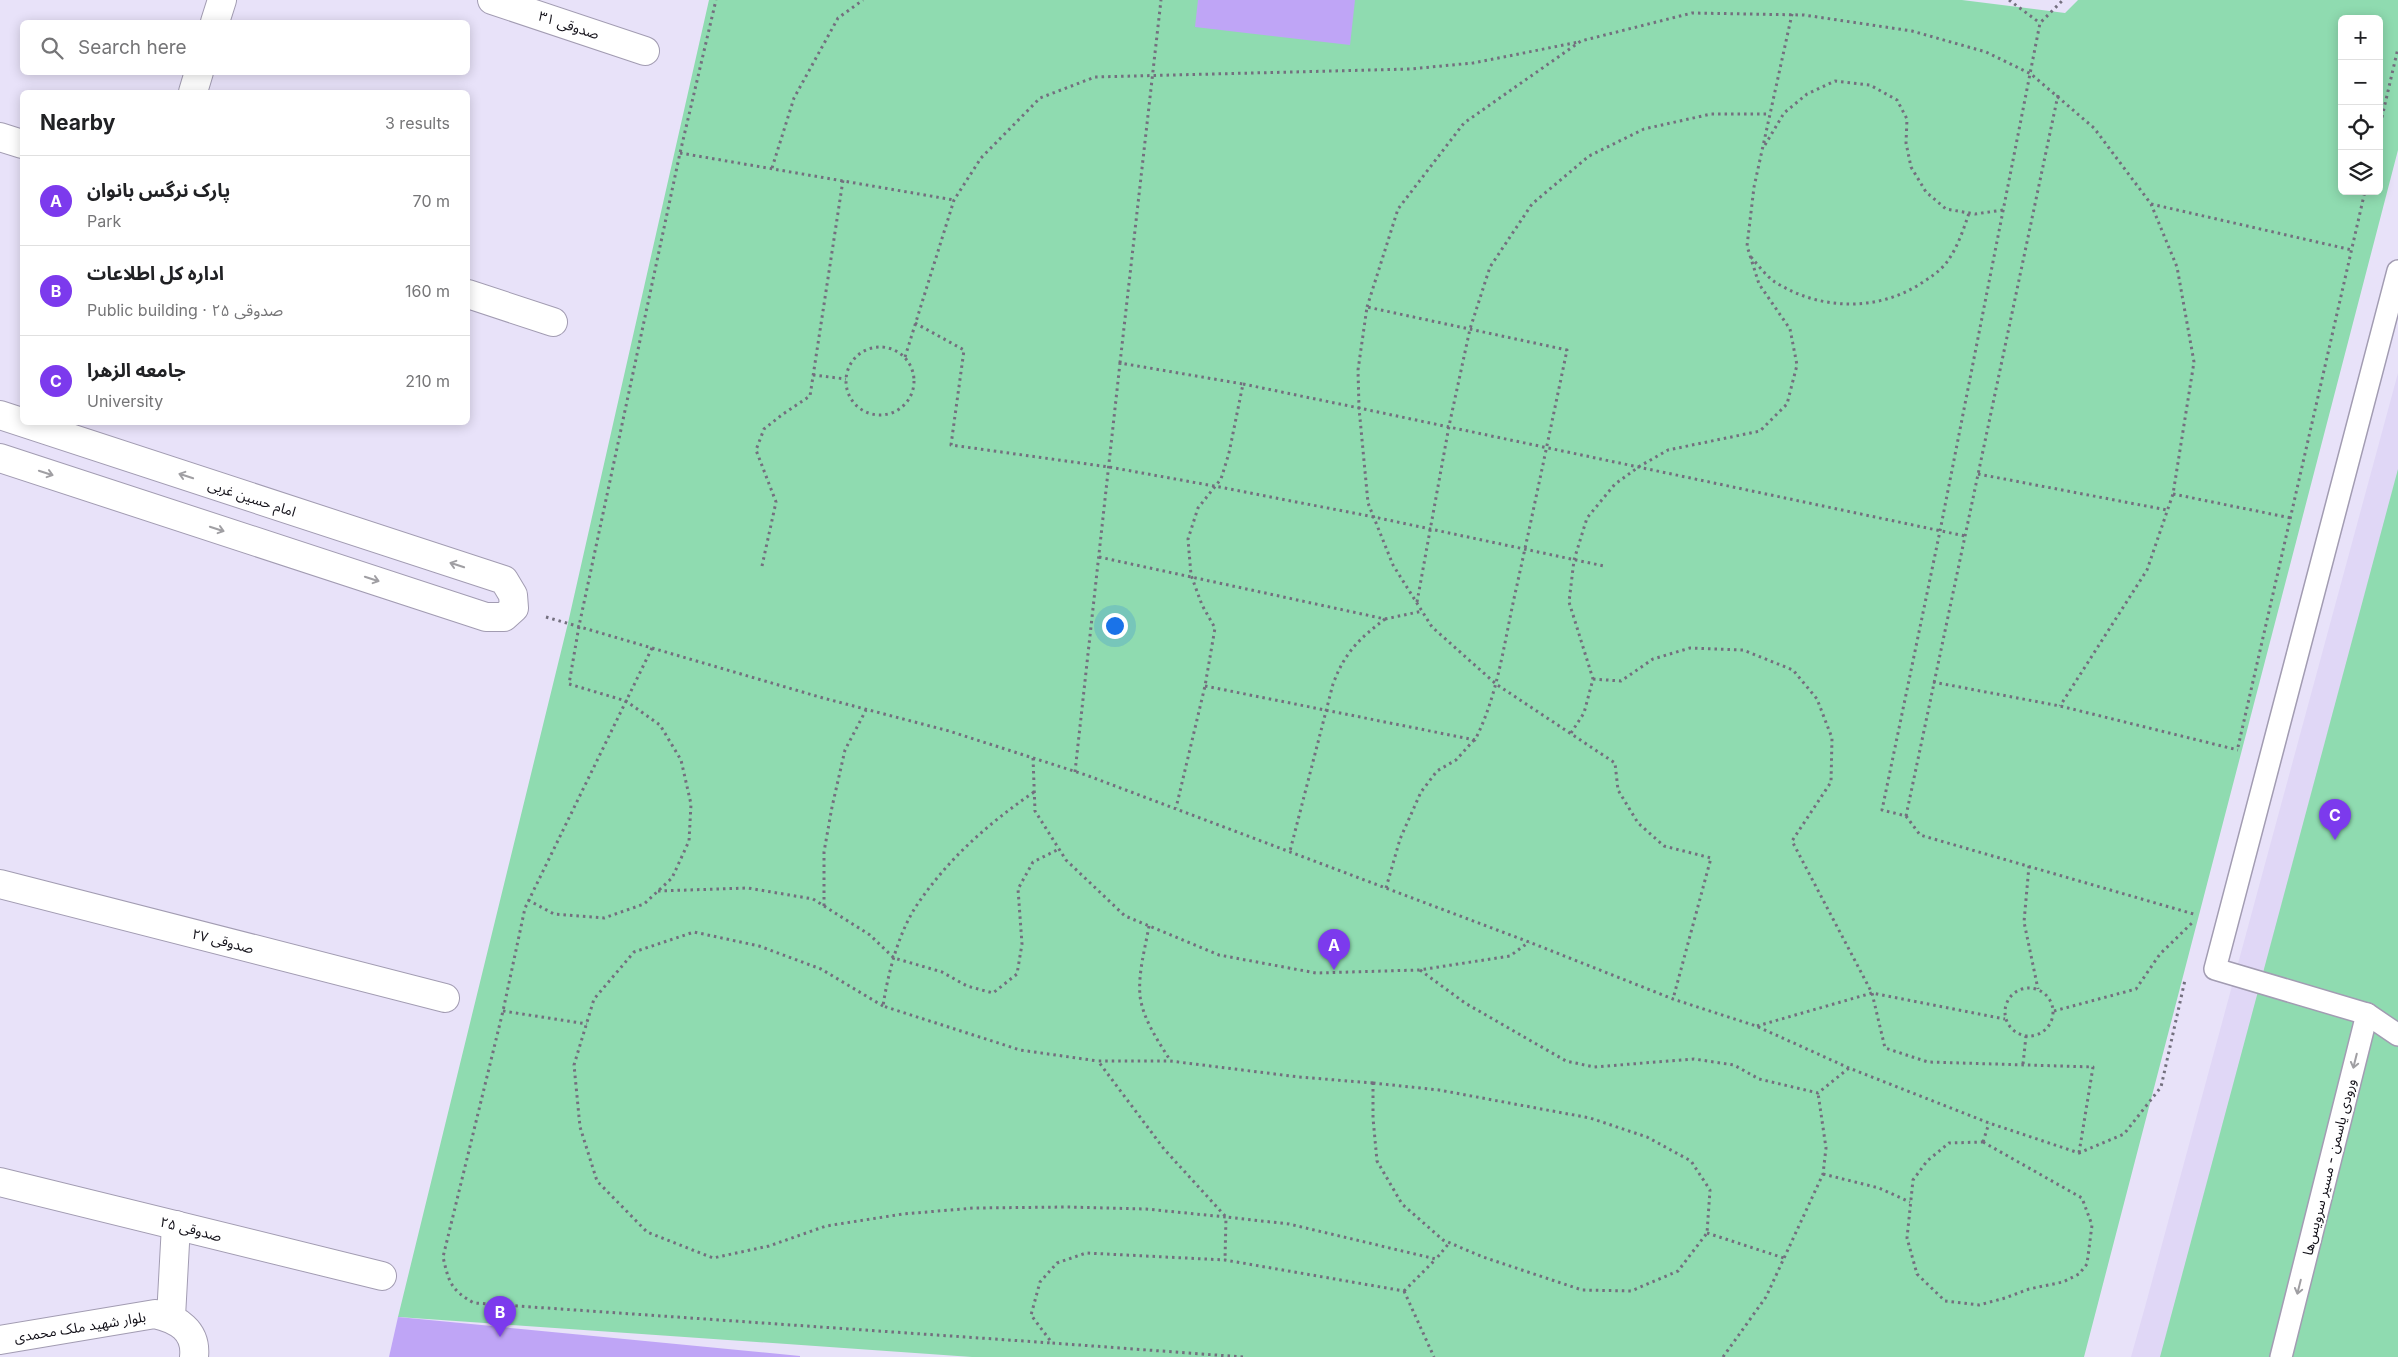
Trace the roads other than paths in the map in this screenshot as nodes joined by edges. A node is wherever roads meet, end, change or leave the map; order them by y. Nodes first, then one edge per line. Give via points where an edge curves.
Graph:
1 (222, 0) edge
2 (492, 0) edge
3 (216, 20) edge
4 (645, 50) dead end
5 (198, 75) edge
6 (194, 90) edge
7 (0, 137) edge
8 (20, 143) edge
9 (2398, 271) edge
10 (470, 295) edge
11 (553, 322) dead end
12 (0, 415) edge
13 (20, 422) edge
14 (31, 425) edge
15 (0, 458) edge
16 (0, 884) edge
17 (445, 998) dead end
18 (2367, 1014) junction
19 (2398, 1034) edge
20 (0, 1182) edge
21 (176, 1225) junction
22 (382, 1276) dead end
23 (171, 1317) junction
24 (0, 1340) edge
25 (194, 1357) edge
26 (2281, 1357) edge

1 - 3 main road
2 - 4 main road, صدوقی ۳۱
5 - 6 main road
7 - 8 main road
9 - 18 lane via 2214,969
10 - 11 main road
13 -> 12 main road, امام حسین غربی
15 -> 14 main road, امام حسین غربی via 486,617 504,617 514,608 513,595 504,580
16 - 17 main road, صدوقی ۲۷
18 - 19 lane
18 -> 26 lane, ورودی یاسمن - مسیر سرویس‌ها
20 - 21 main road, صدوقی ۲۵
21 - 22 main road, صدوقی ۲۵
21 - 23 main road
23 - 24 main road, بلوار شهید ملک محمدی via 154,1314
23 - 25 main road via 192,1339

